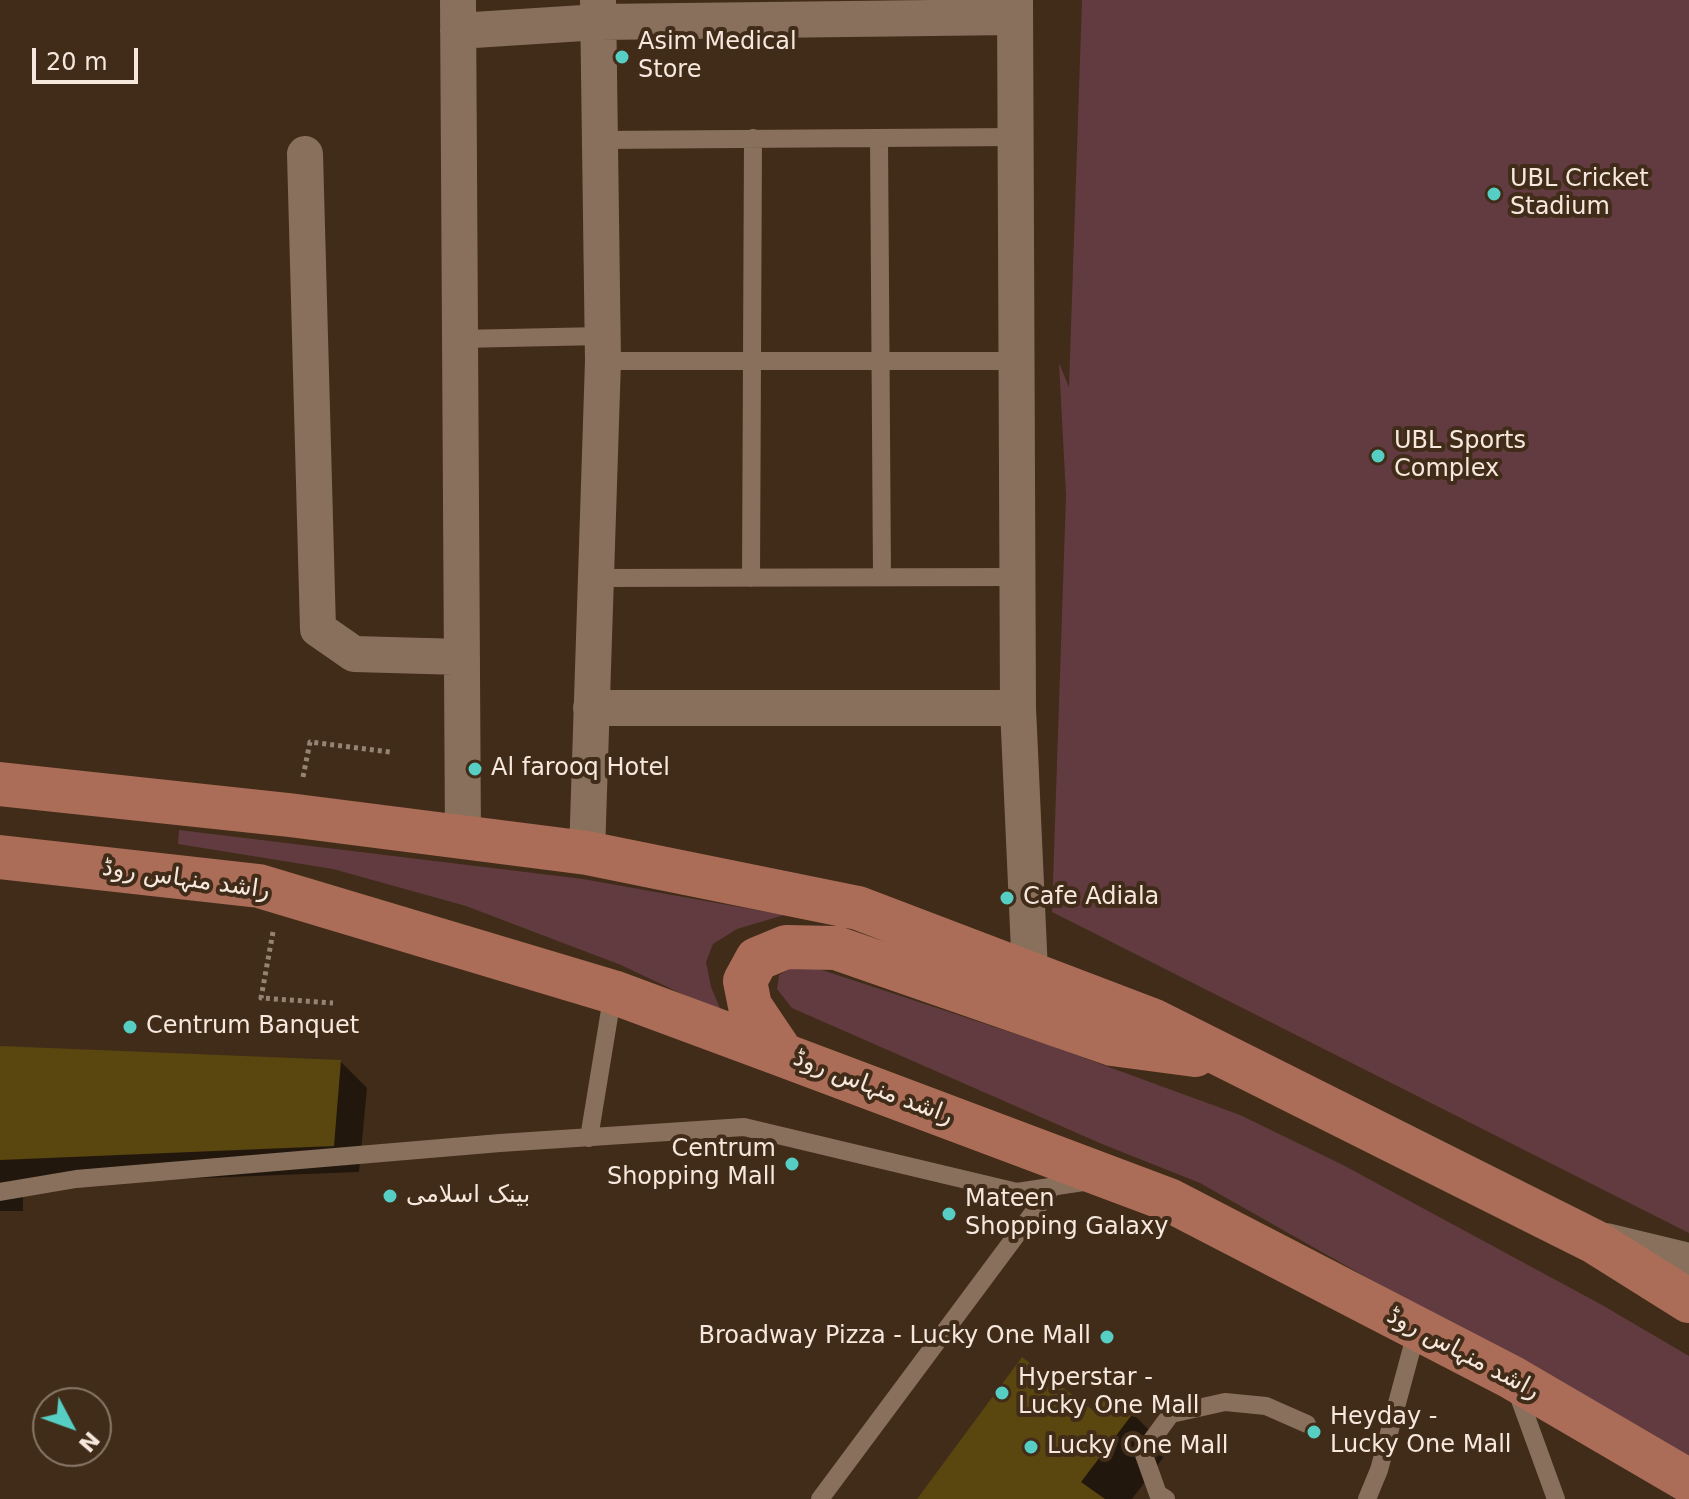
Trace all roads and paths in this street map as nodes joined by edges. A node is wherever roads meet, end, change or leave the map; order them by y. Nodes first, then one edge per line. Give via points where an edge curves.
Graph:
1 (1015, 8) edge
2 (598, 11) edge
3 (458, 16) edge
4 (1015, 137) junction
5 (753, 138) junction
6 (879, 138) junction
7 (600, 140) junction
8 (305, 154) dead end
9 (459, 339) junction
10 (603, 349) junction
11 (752, 360) junction
12 (880, 361) junction
13 (1016, 361) junction
14 (882, 577) junction
15 (1017, 577) junction
16 (596, 578) junction
17 (751, 578) junction
18 (462, 657) junction
19 (591, 708) junction
20 (1018, 708) junction
21 (310, 742) dead end
22 (390, 752) dead end
23 (0, 784) edge
24 (463, 837) junction
25 (587, 853) junction
26 (0, 857) edge
27 (1030, 972) junction
28 (613, 992) junction
29 (261, 998) dead end
30 (333, 1003) dead end
31 (783, 1055) junction
32 (1229, 1059) junction
33 (589, 1138) junction
34 (1110, 1178) junction
35 (1053, 1186) junction
36 (0, 1192) edge
37 (1595, 1242) junction
38 (1689, 1265) edge
39 (1689, 1301) edge
40 (1417, 1329) junction
41 (1511, 1377) junction
42 (1307, 1424) dead end
43 (1689, 1481) edge
44 (820, 1499) edge
45 (1166, 1499) edge
46 (1367, 1499) edge
47 (1556, 1499) edge

1 - 2 street
1 - 4 street
2 - 3 street
2 - 7 street
3 - 9 street
4 - 6 lane
4 - 13 street
5 - 6 lane
5 - 7 lane
5 - 11 lane
6 - 12 lane
7 - 10 street
8 - 18 street via 318,629 354,654
9 - 10 lane
9 - 18 street
10 - 11 lane
10 - 16 street
11 - 12 lane
11 - 17 lane
12 - 13 lane
12 - 14 lane
13 - 15 street
14 - 15 lane
14 - 17 lane
15 - 20 street
16 - 17 lane
16 - 19 street
18 - 24 street
19 - 20 street
19 - 25 street
20 - 27 street
21 - 22 path
23 - 24 main road
24 - 25 main road
25 - 27 main road via 858,908
26 - 28 main road, راشد منہاس روڈ via 259,886
27 - 32 main road via 1152,1020
28 - 31 main road, راشد منہاس روڈ
28 - 33 lane
29 - 30 path
31 - 32 main road via 750,1006 745,981 757,959 786,947 836,948 1112,1044
31 - 34 main road, راشد منہاس روڈ
32 - 37 main road
33 - 35 lane via 744,1127 1017,1192
33 - 36 lane via 76,1179
34 - 35 lane
34 - 40 main road, راشد منہاس روڈ via 1169,1200
35 - 44 lane
37 - 38 main road
37 - 39 main road
40 - 41 main road, راشد منہاس روڈ
40 - 46 lane
41 - 43 main road, راشد منہاس روڈ
41 - 47 lane
42 - 45 lane via 1266,1406 1225,1402 1171,1414 1143,1452 1158,1494

